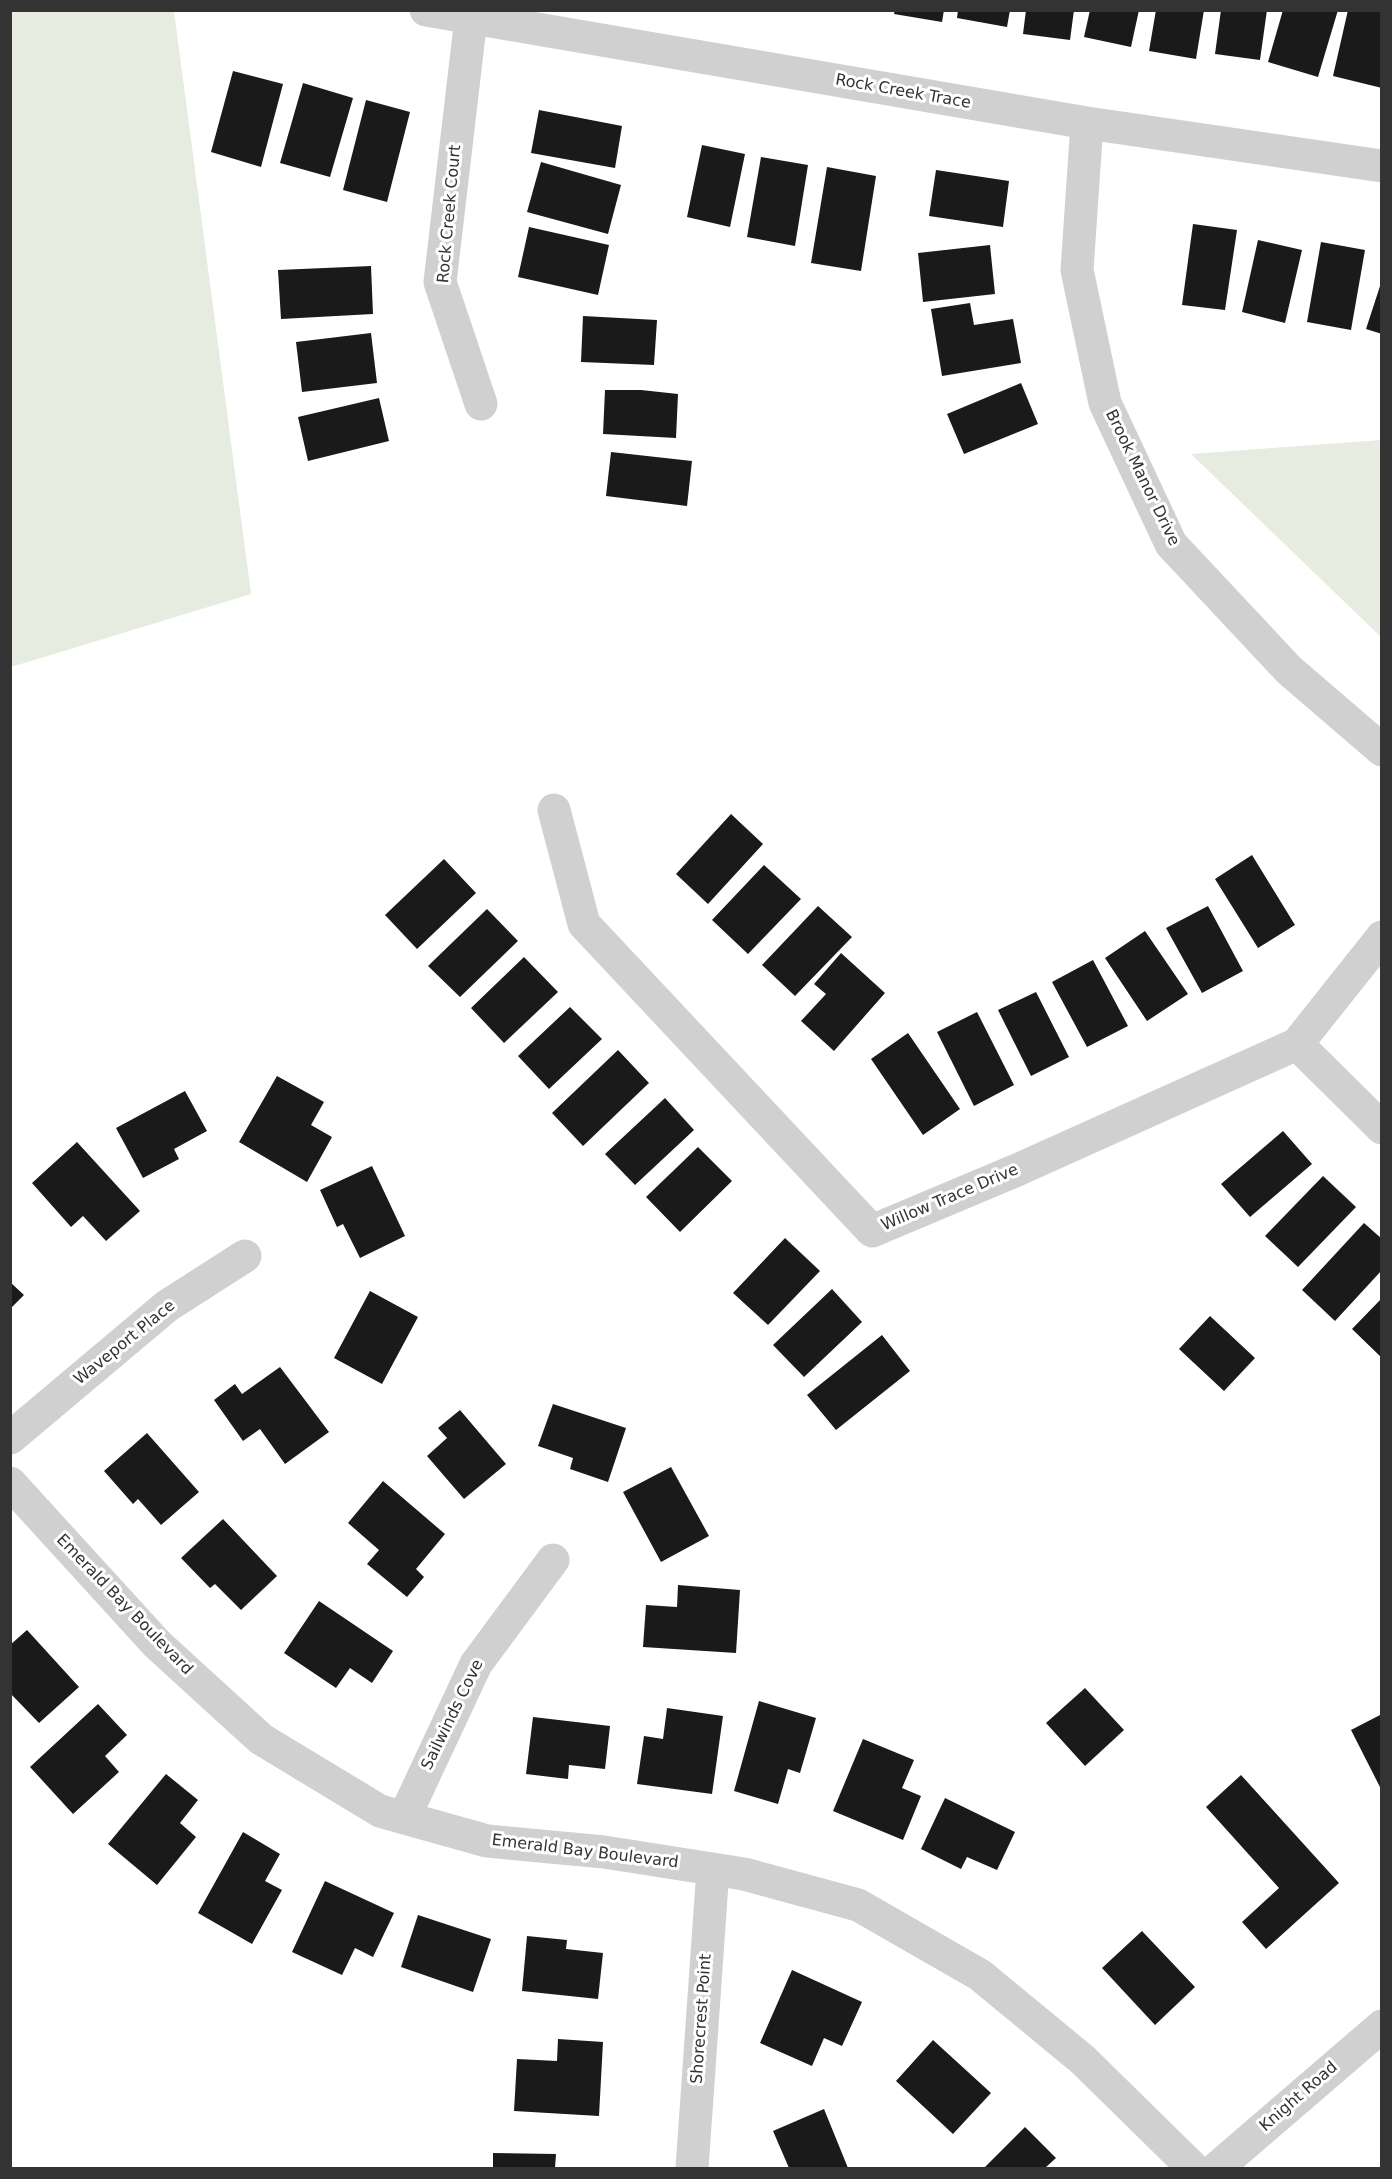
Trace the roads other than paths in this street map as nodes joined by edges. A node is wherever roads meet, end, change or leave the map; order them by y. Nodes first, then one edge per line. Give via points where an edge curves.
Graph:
1 (426, 10) edge
2 (471, 18) junction
3 (1087, 123) junction
4 (1382, 166) edge
5 (481, 404) dead end
6 (1382, 750) edge
7 (554, 810) dead end
8 (1382, 937) edge
9 (1297, 1044) junction
10 (1382, 1128) edge
11 (245, 1256) dead end
12 (10, 1438) edge
13 (10, 1483) edge
14 (553, 1560) dead end
15 (404, 1818) junction
16 (713, 1869) junction
17 (1382, 2026) edge
18 (692, 2169) edge
19 (1193, 2169) edge
20 (1217, 2169) edge

1 - 2 street, Rock Creek Trace
2 - 3 street, Rock Creek Trace
2 - 5 street, Rock Creek Court via 440,282
3 - 4 street, Rock Creek Trace
3 - 6 street, Brook Manor Drive via 1077,270 1105,403 1135,468 1171,544 1289,670
7 - 9 street, Willow Trace Drive via 584,924 872,1231
8 - 9 street, Willow Trace Drive
9 - 10 street
11 - 12 street, Waveport Place via 167,1306
13 - 15 street, Emerald Bay Boulevard via 157,1644 261,1739 380,1811
14 - 15 street, Sailwinds Cove via 476,1664
15 - 16 street, Emerald Bay Boulevard via 487,1841 604,1852
16 - 18 street, Shorecrest Point
16 - 19 street, Emerald Bay Boulevard via 858,1905 980,1975 1083,2060
17 - 20 street, Knight Road

